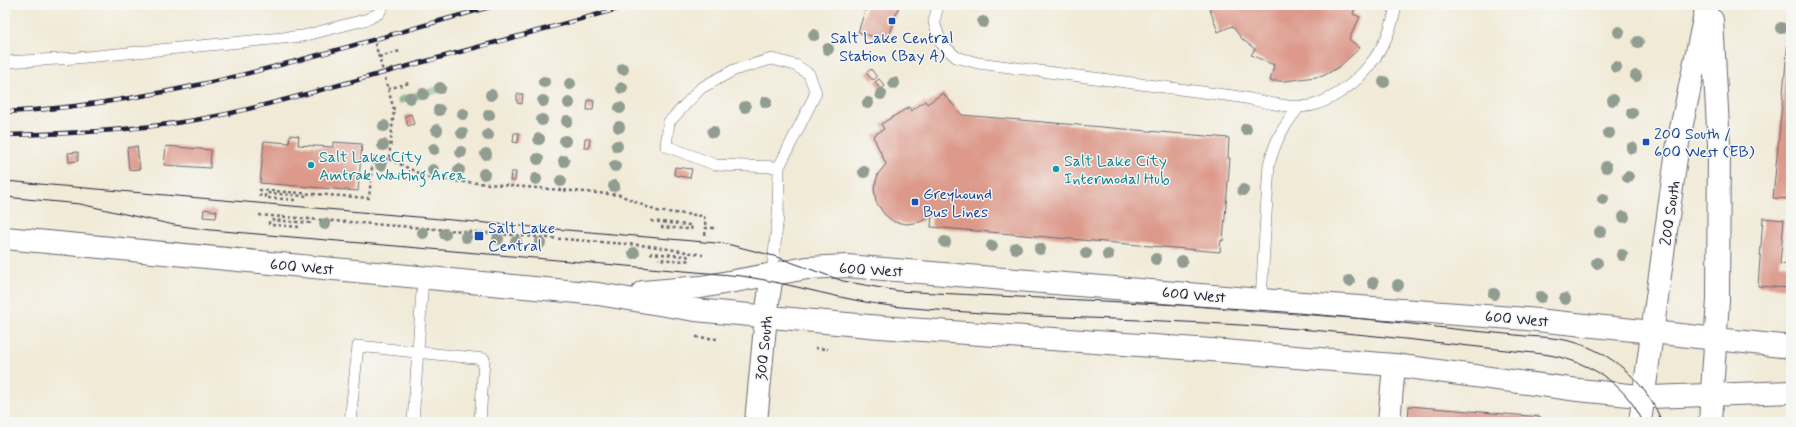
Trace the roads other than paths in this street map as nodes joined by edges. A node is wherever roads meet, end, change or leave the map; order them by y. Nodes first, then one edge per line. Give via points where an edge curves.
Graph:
1 (383, 5) edge
2 (938, 5) edge
3 (1396, 5) edge
4 (1707, 5) edge
5 (1711, 5) edge
6 (5, 62) edge
7 (1299, 107) junction
8 (779, 167) junction
9 (5, 238) edge
10 (772, 274) junction
11 (423, 278) junction
12 (598, 294) junction
13 (1261, 300) junction
14 (766, 316) junction
15 (1652, 332) junction
16 (1716, 339) junction
17 (1791, 347) edge
18 (419, 351) junction
19 (1394, 365) junction
20 (1791, 392) edge
21 (1712, 395) junction
22 (1646, 397) junction
23 (350, 422) edge
24 (413, 422) edge
25 (480, 422) edge
26 (756, 422) edge
27 (1388, 422) edge
28 (1640, 422) edge
29 (1710, 422) edge

1 - 6 lane via 379,13 368,20 303,36 76,58
2 - 7 lane via 934,22 941,43 956,57 978,63 1236,96
3 - 7 lane via 1393,21 1381,50 1361,76 1338,93 1316,104
4 - 15 street, 200 South via 1678,143
5 - 16 street via 1719,145
7 - 13 lane via 1275,143 1269,164
8 - 8 lane via 816,93 809,74 795,64 772,59 734,70 701,88 669,122 666,146 716,165
8 - 10 lane via 778,216
9 - 11 street, 600 West
10 - 12 street, 600 West via 666,292
10 - 13 street, 600 West via 807,268 862,267
10 - 14 street, 300 South
11 - 12 street, 600 West
11 - 18 lane
12 - 14 street, 600 West via 695,310
13 - 15 street, 600 West via 1527,319
14 - 19 street, 600 West via 880,327
14 - 26 street, 300 South
15 - 16 street, 600 West
15 - 22 street, 200 South
16 - 17 street, 600 West
16 - 21 street
18 - 23 lane via 358,346
18 - 24 lane
18 - 25 lane via 484,358
19 - 22 street, 600 West
19 - 27 street
20 - 21 street, 600 West
21 - 22 street, 600 West
21 - 29 street
22 - 28 street, 200 South

